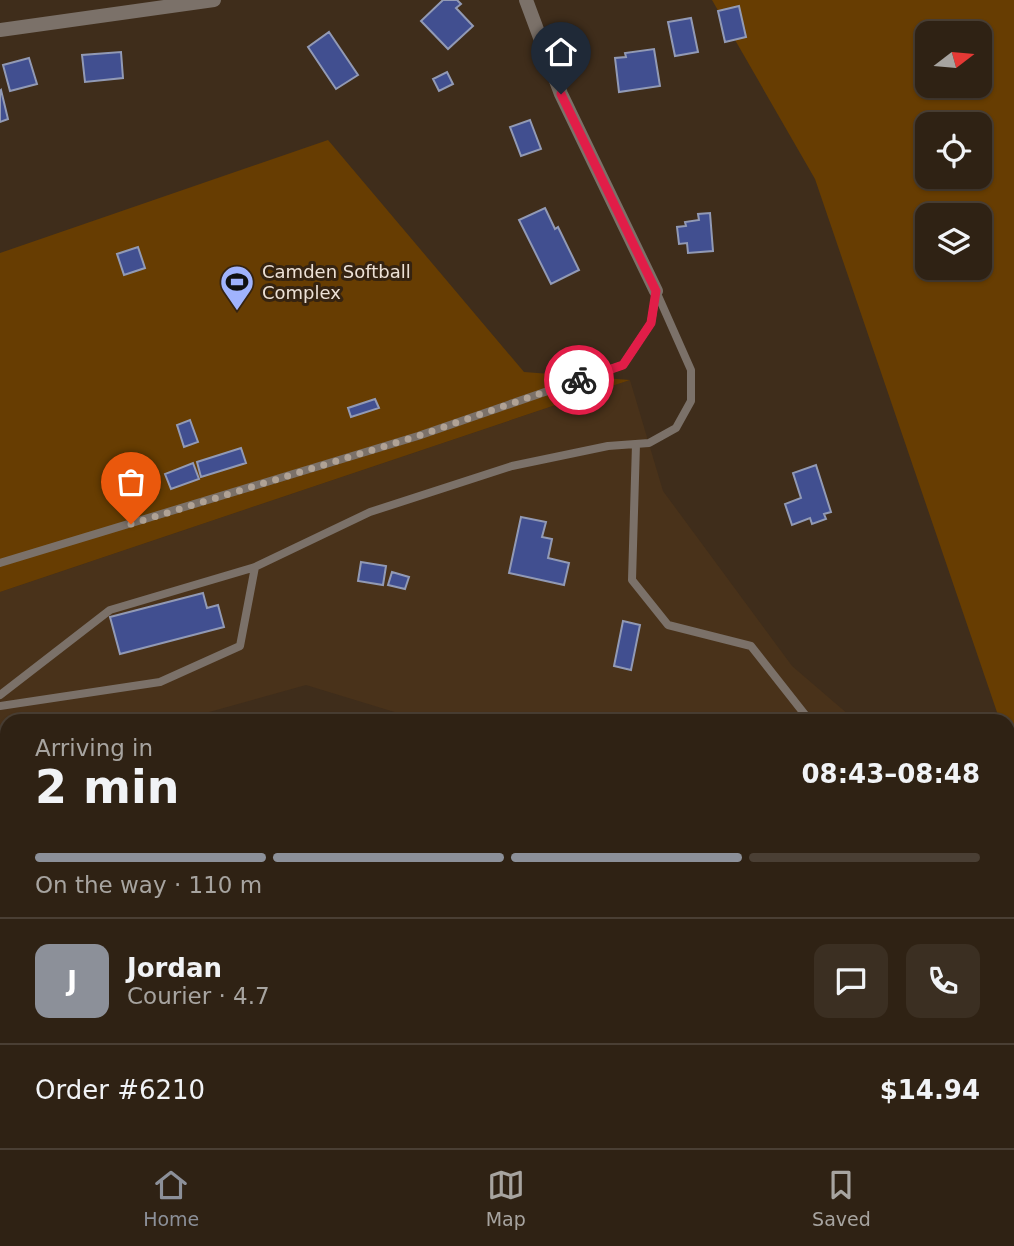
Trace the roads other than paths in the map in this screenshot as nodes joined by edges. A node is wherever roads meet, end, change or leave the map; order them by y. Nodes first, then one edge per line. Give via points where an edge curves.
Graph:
1 (214, 0) edge
2 (526, 0) edge
3 (0, 30) edge
4 (656, 291) junction
5 (636, 444) junction
6 (0, 564) edge
7 (255, 567) junction
8 (0, 695) edge
9 (0, 706) edge
10 (804, 714) edge

1 - 3 street
2 - 4 street via 561,94
4 - 5 lane via 691,370 691,401 676,428 649,443
4 - 6 lane via 651,323 623,365 418,436
5 - 7 lane via 512,466 383,507
5 - 10 lane via 632,580 668,625 751,646
7 - 8 lane via 110,610
7 - 9 lane via 240,646 160,682

